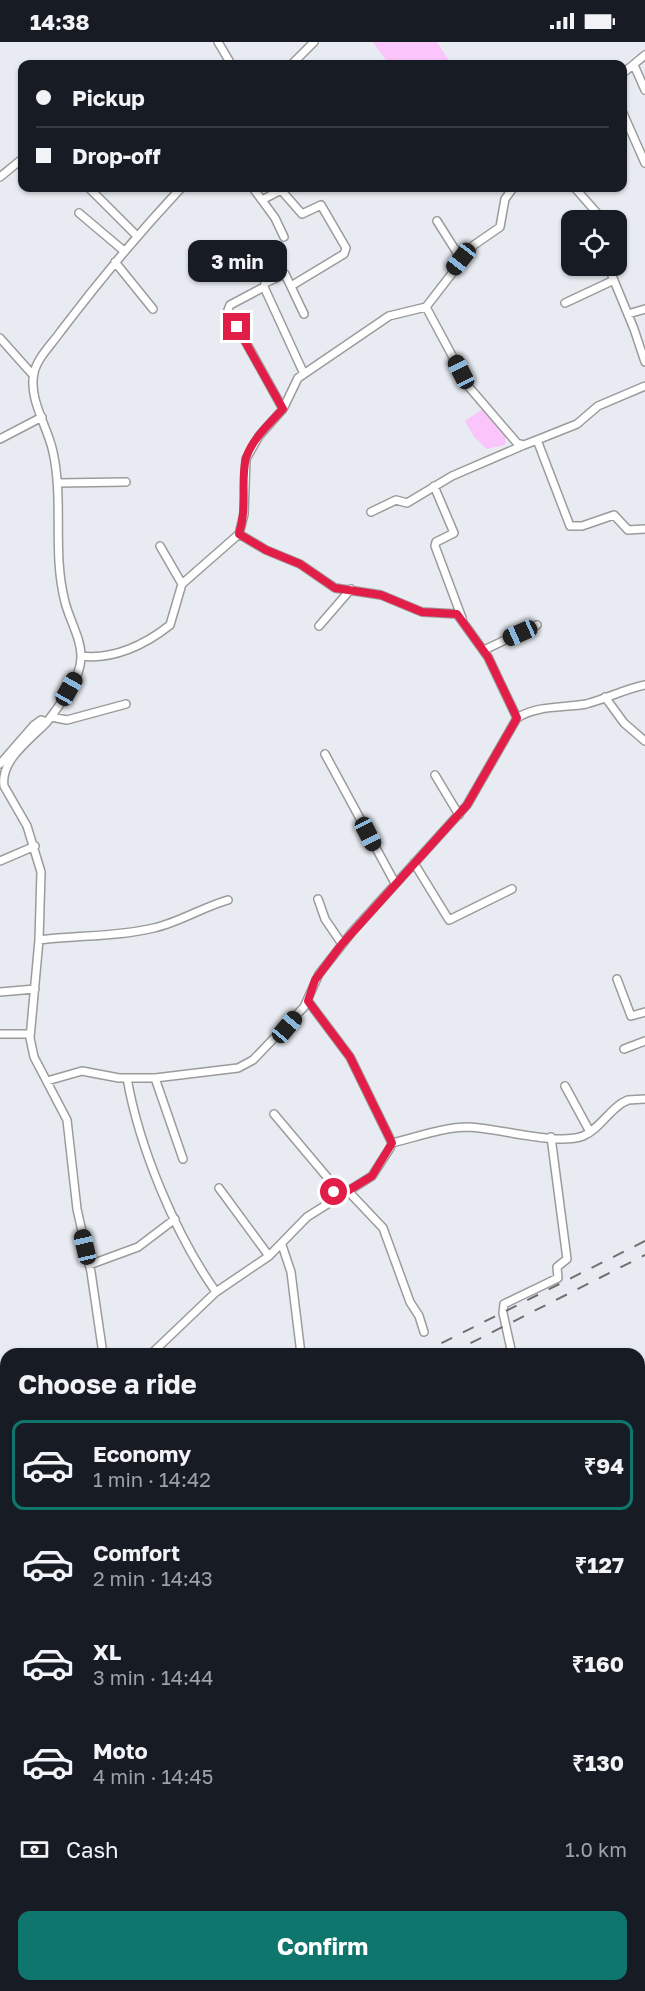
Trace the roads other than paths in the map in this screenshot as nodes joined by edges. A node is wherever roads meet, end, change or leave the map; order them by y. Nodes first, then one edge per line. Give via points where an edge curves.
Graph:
1 (218, 42) edge
2 (314, 42) edge
3 (645, 55) edge
4 (229, 60) edge
5 (296, 60) edge
6 (634, 64) junction
7 (627, 70) edge
8 (645, 90) edge
9 (627, 122) edge
10 (18, 162) edge
11 (645, 163) edge
12 (0, 177) edge
13 (93, 192) edge
14 (177, 192) edge
15 (256, 192) edge
16 (277, 192) edge
17 (283, 192) edge
18 (510, 192) edge
19 (578, 192) edge
20 (262, 200) junction
21 (594, 210) edge
22 (79, 213) dead end
23 (437, 220) dead end
24 (137, 236) junction
25 (284, 237) dead end
26 (124, 251) junction
27 (461, 259) junction
28 (115, 262) junction
29 (612, 276) edge
30 (614, 280) junction
31 (291, 286) junction
32 (264, 287) junction
33 (565, 303) dead end
34 (426, 307) junction
35 (153, 309) dead end
36 (645, 309) edge
37 (304, 314) dead end
38 (628, 314) junction
39 (0, 338) edge
40 (645, 363) edge
41 (304, 374) junction
42 (33, 375) junction
43 (645, 386) edge
44 (283, 409) junction
45 (42, 417) junction
46 (0, 439) edge
47 (537, 441) junction
48 (524, 445) junction
49 (58, 483) junction
50 (126, 483) dead end
51 (434, 486) junction
52 (371, 512) dead end
53 (645, 529) edge
54 (239, 534) junction
55 (160, 546) dead end
56 (182, 584) junction
57 (351, 589) junction
58 (462, 618) junction
59 (537, 625) dead end
60 (319, 626) dead end
61 (484, 650) junction
62 (81, 656) junction
63 (645, 685) edge
64 (605, 697) junction
65 (126, 704) dead end
66 (517, 718) junction
67 (49, 719) junction
68 (645, 741) edge
69 (325, 754) dead end
70 (0, 764) edge
71 (435, 775) dead end
72 (459, 815) junction
73 (35, 846) junction
74 (0, 861) edge
75 (414, 863) junction
76 (395, 883) junction
77 (512, 889) dead end
78 (318, 899) dead end
79 (228, 900) dead end
80 (39, 940) junction
81 (342, 944) junction
82 (616, 979) dead end
83 (35, 989) junction
84 (0, 993) edge
85 (308, 1001) junction
86 (645, 1012) edge
87 (0, 1034) edge
88 (30, 1034) junction
89 (645, 1041) edge
90 (624, 1049) dead end
91 (127, 1078) junction
92 (155, 1078) junction
93 (47, 1081) junction
94 (565, 1086) dead end
95 (645, 1099) edge
96 (274, 1114) dead end
97 (588, 1130) junction
98 (551, 1137) junction
99 (390, 1139) junction
100 (183, 1159) dead end
101 (219, 1188) dead end
102 (348, 1191) junction
103 (334, 1192) junction
104 (175, 1219) junction
105 (282, 1245) junction
106 (266, 1253) junction
107 (89, 1265) junction
108 (213, 1287) junction
109 (424, 1332) dead end
110 (102, 1348) edge
111 (157, 1348) edge
112 (300, 1348) edge
113 (511, 1348) edge

1 - 4 street
2 - 5 street
3 - 6 street
6 - 7 street
6 - 8 street
9 - 11 street
10 - 12 street
13 - 24 street
14 - 24 street
15 - 20 street
16 - 20 street
17 - 31 street via 302,214 321,204 346,248 346,252
18 - 27 street via 500,227
19 - 21 street
20 - 25 street
22 - 26 street
23 - 27 street
24 - 26 street
26 - 28 street
27 - 34 street
28 - 35 street
28 - 42 street via 40,359
29 - 30 street
30 - 33 street
30 - 38 street
31 - 32 street via 283,273
31 - 37 street
32 - 41 street
32 - 44 street via 230,305 228,310
34 - 41 street via 390,316
34 - 48 street via 469,387 517,443
36 - 38 street
38 - 40 street
39 - 42 street
41 - 44 street via 292,387
42 - 45 street
43 - 47 street via 598,406 577,424
44 - 54 street via 259,436 246,459 244,514
45 - 46 street
45 - 49 street
47 - 48 street
47 - 53 street via 570,526 614,515 628,530
48 - 51 street
49 - 50 street
49 - 62 street via 58,562
51 - 52 street via 407,503 396,500
51 - 58 street via 454,533 435,546
54 - 56 street
54 - 57 street via 300,564 326,584
55 - 56 street
56 - 62 street via 172,621 166,628 110,657
57 - 58 street via 381,595 411,609 452,613
57 - 60 street
58 - 61 street
59 - 61 street
61 - 66 street
62 - 67 street via 77,674
63 - 64 street
64 - 66 street via 525,713
64 - 68 street via 624,723
65 - 67 street via 67,720
66 - 72 street
67 - 70 street via 34,725
67 - 73 street via 9,764 3,777
69 - 76 street
71 - 72 street
72 - 75 street
73 - 74 street
73 - 80 street via 41,872
75 - 76 street
75 - 77 street via 449,920
76 - 81 street
78 - 81 street via 325,919
79 - 80 street via 159,927 116,936 79,934
80 - 83 street
81 - 85 street via 315,980
82 - 86 street via 631,1016
83 - 84 street
83 - 88 street
85 - 92 street via 287,1027 246,1065
85 - 99 street via 350,1057
87 - 88 street
88 - 93 street via 34,1057
89 - 90 street
91 - 92 street
91 - 93 street via 82,1071
91 - 104 street via 137,1125
92 - 100 street
93 - 107 street via 67,1120 77,1209
94 - 97 street
95 - 97 street via 622,1103
96 - 103 street
97 - 98 street via 577,1138
98 - 99 street via 468,1127
98 - 113 street via 567,1259 557,1267 558,1278 504,1304
99 - 102 street via 372,1176
101 - 106 street
102 - 103 street
102 - 109 street via 383,1228
103 - 105 street
104 - 107 street via 138,1247
104 - 108 street
105 - 106 street
105 - 112 street via 291,1272
106 - 108 street
107 - 110 street
108 - 111 street

